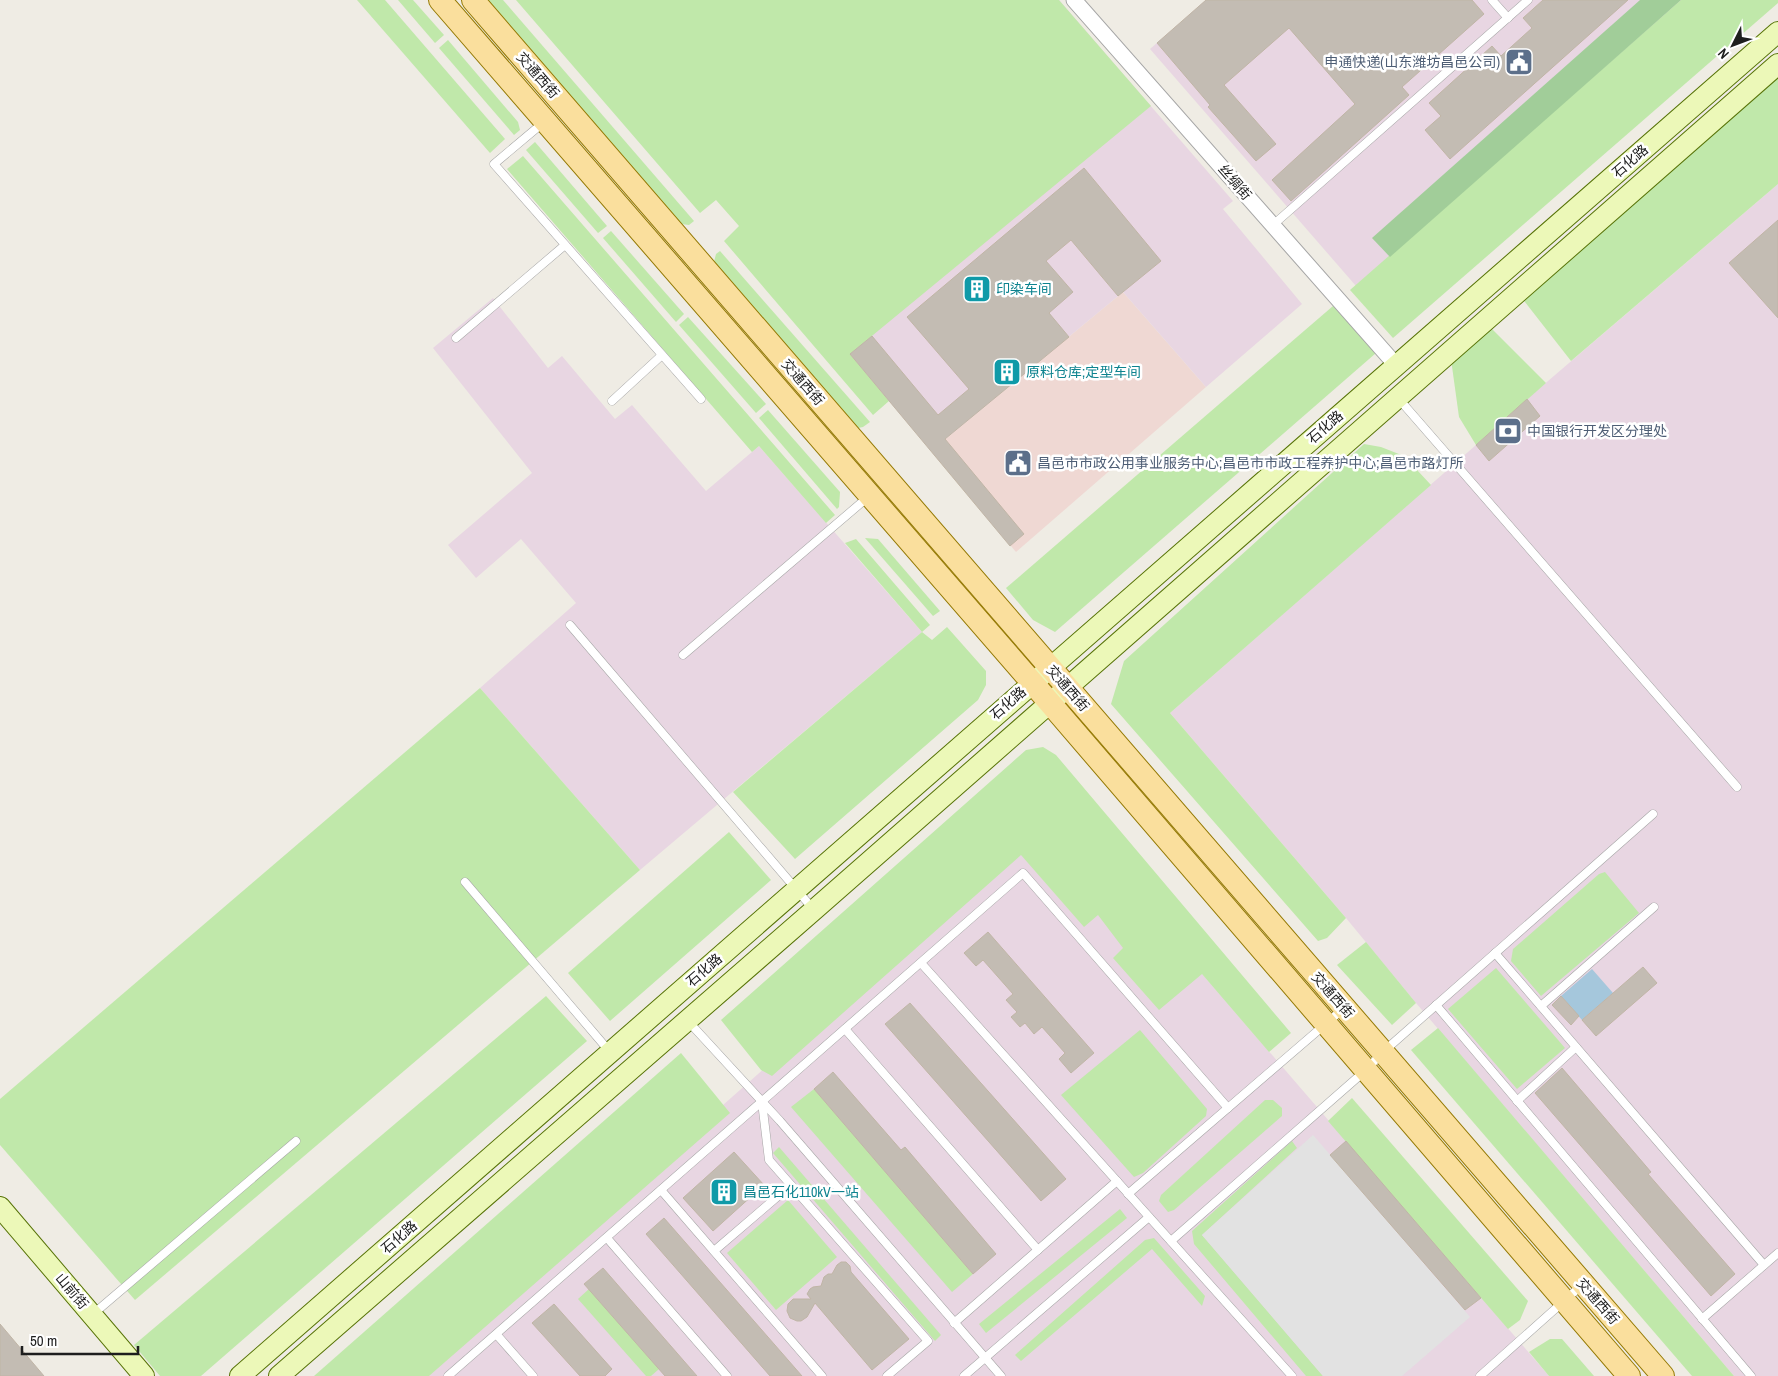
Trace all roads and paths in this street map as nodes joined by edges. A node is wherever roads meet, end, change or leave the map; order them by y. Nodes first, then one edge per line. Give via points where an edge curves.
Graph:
1 (440, 0) edge
2 (473, 0) edge
3 (1074, 0) edge
4 (1492, 0) edge
5 (1528, 0) edge
6 (1508, 18) junction
7 (1778, 32) edge
8 (1778, 64) edge
9 (545, 121) junction
10 (1273, 225) junction
11 (565, 245) junction
12 (456, 338) dead end
13 (662, 355) junction
14 (1396, 365) junction
15 (1398, 398) junction
16 (701, 399) dead end
17 (612, 401) dead end
18 (870, 495) junction
19 (570, 625) dead end
20 (683, 655) dead end
21 (1049, 667) junction
22 (1032, 682) junction
23 (1067, 688) junction
24 (1050, 703) junction
25 (1736, 787) dead end
26 (1653, 814) dead end
27 (465, 882) dead end
28 (796, 889) junction
29 (1654, 907) dead end
30 (814, 910) junction
31 (1495, 953) junction
32 (921, 962) junction
33 (1436, 1005) junction
34 (1541, 1006) junction
35 (1344, 1008) junction
36 (687, 1020) junction
37 (1326, 1023) junction
38 (844, 1029) junction
39 (1576, 1047) junction
40 (610, 1052) junction
41 (1382, 1052) junction
42 (1366, 1070) junction
43 (1517, 1100) junction
44 (762, 1102) junction
45 (1228, 1108) junction
46 (296, 1141) dead end
47 (1117, 1181) junction
48 (791, 1185) junction
49 (661, 1190) junction
50 (1128, 1194) junction
51 (0, 1206) edge
52 (1149, 1217) junction
53 (607, 1238) junction
54 (1171, 1241) junction
55 (1038, 1250) junction
56 (714, 1251) junction
57 (1778, 1254) edge
58 (1764, 1265) junction
59 (1583, 1284) junction
60 (1565, 1301) junction
61 (92, 1315) junction
62 (1702, 1318) junction
63 (954, 1323) junction
64 (496, 1335) junction
65 (985, 1358) junction
66 (144, 1376) edge
67 (240, 1376) edge
68 (278, 1376) edge
69 (448, 1376) edge
70 (532, 1376) edge
71 (727, 1376) edge
72 (822, 1376) edge
73 (886, 1376) edge
74 (964, 1376) edge
75 (1001, 1376) edge
76 (1292, 1376) edge
77 (1480, 1376) edge
78 (1629, 1376) edge
79 (1663, 1376) edge
80 (1752, 1376) edge

1 - 9 main road, 交通西街
2 - 21 main road, 交通西街
3 - 10 street, 丝绸街
4 - 6 lane
5 - 6 lane
6 - 10 lane
7 - 14 main road, 石化路
8 - 15 main road, 石化路
9 - 11 lane via 494,164
9 - 18 main road, 交通西街
10 - 14 street, 丝绸街
11 - 12 lane
11 - 13 lane
13 - 16 lane
13 - 17 lane
14 - 21 main road, 石化路
15 - 23 main road, 石化路
15 - 25 lane
18 - 20 lane
18 - 22 main road, 交通西街
19 - 28 lane
21 - 22 main road, 石化路
21 - 23 main road, 交通西街
22 - 24 main road, 交通西街
22 - 28 main road, 石化路
23 - 24 main road, 石化路
23 - 35 main road, 交通西街
24 - 30 main road, 石化路
24 - 37 main road, 交通西街
26 - 31 lane
27 - 40 lane
28 - 30 lane
28 - 40 main road, 石化路
29 - 34 lane
30 - 36 main road, 石化路
31 - 33 lane
31 - 34 lane
32 - 38 lane
32 - 45 lane via 1023,873
32 - 47 lane
33 - 41 lane
33 - 43 lane
34 - 39 lane
35 - 37 lane
35 - 41 main road, 交通西街
36 - 44 lane
36 - 68 main road, 石化路
37 - 42 main road, 交通西街
37 - 45 lane
38 - 44 lane
38 - 55 lane
39 - 43 lane
39 - 58 lane
40 - 67 main road, 石化路
41 - 42 lane
41 - 59 main road, 交通西街
42 - 54 lane
42 - 60 main road, 交通西街
43 - 62 lane
44 - 48 lane via 769,1160
44 - 49 lane
44 - 63 lane
45 - 50 lane
46 - 61 lane
47 - 50 lane
47 - 55 lane
48 - 56 lane
48 - 73 lane via 928,1341
49 - 53 lane
49 - 56 lane
50 - 52 lane
51 - 61 main road, 山前街
52 - 54 lane
52 - 65 lane
53 - 64 lane
53 - 71 lane
54 - 76 lane
55 - 63 lane
56 - 72 lane
57 - 58 lane
58 - 62 lane
59 - 60 lane
59 - 79 main road, 交通西街
60 - 77 lane
60 - 78 main road, 交通西街
61 - 66 main road, 山前街
62 - 80 lane
63 - 65 lane
64 - 69 lane
64 - 70 lane
65 - 74 lane
65 - 75 lane

